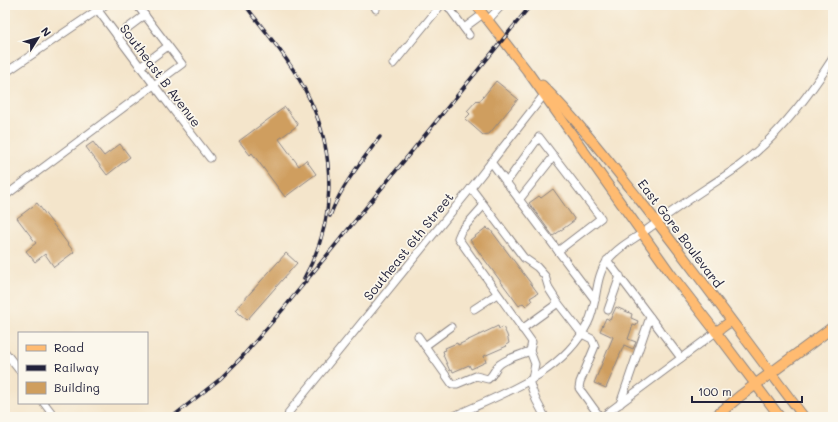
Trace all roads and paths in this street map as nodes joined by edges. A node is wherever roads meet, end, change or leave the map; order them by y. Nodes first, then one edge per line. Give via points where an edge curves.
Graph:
1 (105, 5) edge
2 (137, 5) edge
3 (441, 5) edge
4 (447, 5) edge
5 (476, 5) edge
6 (502, 5) edge
7 (96, 8) edge
8 (145, 15) junction
9 (485, 17) junction
10 (464, 28) junction
11 (470, 35) dead end
12 (117, 36) junction
13 (168, 46) junction
14 (833, 58) edge
15 (392, 64) dead end
16 (140, 68) junction
17 (5, 73) edge
18 (154, 85) junction
19 (545, 93) junction
20 (554, 156) junction
21 (210, 158) dead end
22 (491, 162) junction
23 (506, 183) junction
24 (471, 188) junction
25 (5, 196) edge
26 (519, 200) junction
27 (484, 204) junction
28 (657, 222) junction
29 (642, 233) junction
30 (558, 251) junction
31 (608, 260) junction
32 (620, 276) junction
33 (497, 294) junction
34 (595, 300) junction
35 (558, 303) junction
36 (474, 309) dead end
37 (608, 310) dead end
38 (650, 318) junction
39 (731, 321) junction
40 (451, 327) dead end
41 (833, 327) edge
42 (522, 329) junction
43 (716, 332) junction
44 (582, 334) junction
45 (418, 336) dead end
46 (425, 346) junction
47 (530, 351) junction
48 (5, 352) edge
49 (681, 358) junction
50 (18, 369) edge
51 (770, 373) junction
52 (530, 380) junction
53 (756, 384) junction
54 (45, 404) edge
55 (620, 404) junction
56 (288, 416) edge
57 (54, 417) edge
58 (452, 417) edge
59 (545, 417) edge
60 (601, 417) edge
61 (715, 417) edge
62 (780, 417) edge
63 (804, 417) edge

1 - 7 street
2 - 8 street
3 - 15 street
4 - 10 street
5 - 9 main road, East Gore Boulevard
6 - 9 street
7 - 12 street, Southeast B Avenue
7 - 17 street
8 - 12 street
8 - 13 street
9 - 10 street
9 - 19 main road, East Gore Boulevard
10 - 11 street
12 - 16 street, Southeast B Avenue
13 - 16 street
13 - 18 street via 182,64
14 - 28 street via 814,88 780,129 743,163
16 - 18 street, Southeast B Avenue
18 - 21 street, Southeast B Avenue
18 - 25 street
19 - 22 street, Southeast 6th Street
19 - 28 main road, East Gore Boulevard via 567,110
19 - 29 main road, East Gore Boulevard
20 - 23 street via 539,137
20 - 26 street
20 - 30 street via 601,218
22 - 23 street
22 - 24 street, Southeast 6th Street
23 - 26 street
24 - 27 street
24 - 56 street, Southeast 6th Street
26 - 30 street
27 - 33 street via 458,238
27 - 35 street via 524,258 545,276
28 - 29 street
28 - 39 main road, East Gore Boulevard
29 - 31 street
29 - 43 main road, East Gore Boulevard
30 - 34 street
31 - 32 street
31 - 34 street via 601,274
32 - 37 street
32 - 38 street
33 - 36 street
33 - 42 street
34 - 44 street via 589,322
35 - 42 street
35 - 44 street
38 - 49 street
38 - 55 street
39 - 43 main road
39 - 51 main road, East Gore Boulevard
40 - 46 street
41 - 51 highway
42 - 47 street via 532,342
43 - 49 street
43 - 53 main road, East Gore Boulevard
44 - 52 street via 577,343 555,364
44 - 60 street via 592,339 595,346 579,388
45 - 46 street
46 - 47 street via 452,384 476,376 488,379 500,364
47 - 52 street via 535,364
48 - 50 street
49 - 55 street
51 - 53 highway
51 - 63 main road, East Gore Boulevard
52 - 58 street
52 - 59 street
53 - 61 highway
53 - 62 main road, East Gore Boulevard
54 - 57 street
55 - 60 street

